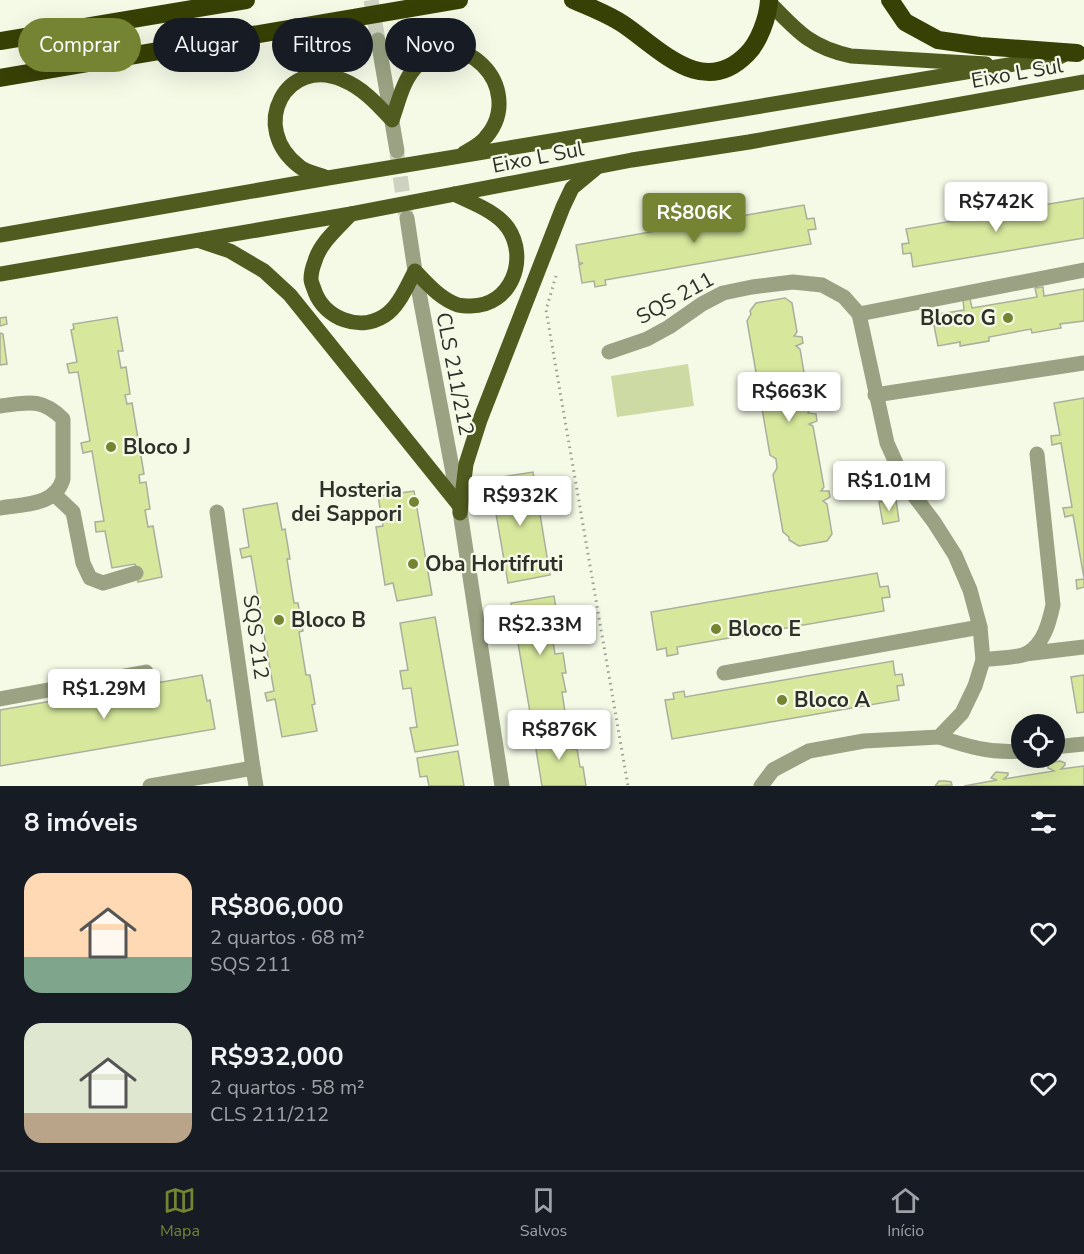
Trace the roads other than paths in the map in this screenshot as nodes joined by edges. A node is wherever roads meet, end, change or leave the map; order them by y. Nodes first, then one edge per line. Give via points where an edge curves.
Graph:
1 (246, 0) edge
2 (459, 0) edge
3 (573, 0) edge
4 (890, 0) edge
5 (769, 1) edge
6 (378, 40) tunnel mouth
7 (0, 41) edge
8 (1081, 53) edge
9 (1016, 65) junction
10 (0, 78) edge
11 (1084, 82) edge
12 (392, 120) junction
13 (397, 151) tunnel mouth
14 (460, 156) junction
15 (597, 166) junction
16 (328, 178) junction
17 (454, 194) junction
18 (351, 214) junction
19 (407, 218) tunnel mouth
20 (0, 235) edge
21 (198, 240) junction
22 (1084, 270) edge
23 (415, 271) junction
24 (0, 274) edge
25 (859, 314) junction
26 (609, 352) dead end
27 (1084, 363) edge
28 (875, 395) junction
29 (0, 406) edge
30 (1037, 454) dead end
31 (55, 495) junction
32 (0, 508) edge
33 (459, 509) junction
34 (217, 512) dead end
35 (136, 573) dead end
36 (980, 627) junction
37 (1084, 647) edge
38 (1025, 654) junction
39 (982, 660) junction
40 (146, 672) dead end
41 (724, 673) dead end
42 (0, 699) edge
43 (939, 737) junction
44 (1084, 744) edge
45 (1065, 746) edge
46 (1011, 752) edge
47 (254, 768) junction
48 (150, 786) edge
49 (256, 786) edge
50 (502, 786) edge
51 (761, 786) edge

1 - 7 highway
2 - 10 highway
3 - 5 highway via 622,23 655,50 702,73 738,63 753,48
4 - 8 highway via 905,22 938,40
5 - 9 main road via 808,40 829,51 851,56
6 - 12 street
8 - 9 main road, Eixo L Sul
9 - 14 main road, Eixo L Sul
11 - 15 main road, Eixo L Sul
12 - 13 street
12 - 14 main road via 414,68 430,56 451,50 468,53 486,68 497,87 500,105 495,124 485,138
12 - 16 main road via 369,96 342,79 320,75 302,78 284,92 275,111 274,130 281,149 301,169
14 - 16 main road, Eixo L Sul
15 - 17 main road, Eixo L Sul
15 - 33 main road via 572,188 563,207 480,420 466,464
16 - 20 main road, Eixo L Sul
17 - 18 main road, Eixo L Sul
17 - 23 main road via 492,213 507,226 516,244 517,265 510,284 499,298 480,306 460,306 439,296
18 - 21 main road, Eixo L Sul
18 - 23 main road via 315,258 310,280 329,313 350,323 369,323 385,316
19 - 23 street, CLS 211/212
21 - 24 main road, Eixo L Sul
21 - 33 main road via 230,251 264,271 290,295
22 - 25 street
23 - 33 street, CLS 211/212
25 - 26 street, SQS 211 via 844,297 822,285 793,282 752,287 723,293 647,339
25 - 28 street
27 - 28 street
28 - 36 street via 887,443 906,485 956,555
29 - 31 street via 44,404 63,419 63,479
30 - 38 street via 1053,605 1049,626
31 - 32 street via 47,500
31 - 35 street via 73,512 83,563 90,578 103,583
33 - 50 street, CLS 211/212
34 - 47 street, SQS 212
36 - 39 street
36 - 41 street
37 - 38 street
38 - 39 street
39 - 43 street via 962,713
40 - 42 street
43 - 46 street via 974,748
43 - 51 street via 864,741 809,751 773,771
44 - 45 street
47 - 48 street
47 - 49 street, SQS 212

